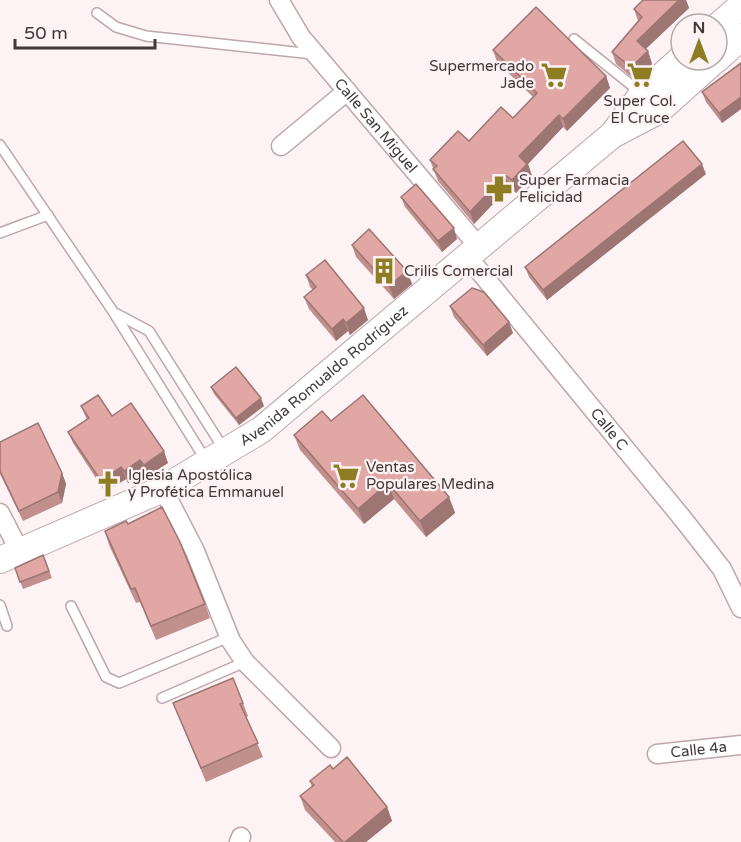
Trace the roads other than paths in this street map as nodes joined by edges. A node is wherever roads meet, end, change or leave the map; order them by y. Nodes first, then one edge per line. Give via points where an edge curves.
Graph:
1 (279, 0) edge
2 (741, 6) edge
3 (97, 13) dead end
4 (729, 16) edge
5 (741, 37) edge
6 (574, 39) dead end
7 (729, 48) edge
8 (316, 55) junction
9 (669, 70) edge
10 (702, 72) edge
11 (347, 91) junction
12 (642, 94) junction
13 (612, 135) junction
14 (0, 145) edge
15 (281, 146) dead end
16 (48, 215) junction
17 (0, 233) edge
18 (473, 252) junction
19 (114, 313) junction
20 (217, 459) junction
21 (163, 489) junction
22 (0, 513) edge
23 (10, 556) edge
24 (0, 605) edge
25 (71, 606) dead end
26 (741, 608) edge
27 (7, 626) dead end
28 (229, 637) junction
29 (245, 662) junction
30 (162, 698) dead end
31 (741, 745) edge
32 (331, 748) dead end
33 (657, 754) dead end

1 - 8 street, Calle San Miguel
2 - 4 main road
3 - 8 lane via 116,27 146,36
5 - 7 main road, Avenida Romualdo Rodríguez
6 - 12 lane
8 - 11 street, Calle San Miguel
9 - 12 main road, Avenida Romualdo Rodríguez
10 - 13 main road, Avenida Romualdo Rodríguez via 658,111
11 - 15 street
11 - 18 street, Calle San Miguel
12 - 13 main road, Avenida Romualdo Rodríguez
13 - 18 main road, Avenida Romualdo Rodríguez
14 - 16 lane
16 - 17 lane
16 - 19 lane
18 - 20 main road, Avenida Romualdo Rodríguez via 290,409
18 - 26 street, Calle C via 722,569
19 - 20 lane
19 - 20 lane via 149,331
20 - 21 main road, Avenida Romualdo Rodríguez
21 - 23 main road, Avenida Romualdo Rodríguez
21 - 28 street via 195,550
22 - 23 street
24 - 27 lane
25 - 28 lane via 106,677 118,683
28 - 29 street
29 - 30 lane
29 - 32 street
31 - 33 street, Calle 4a

